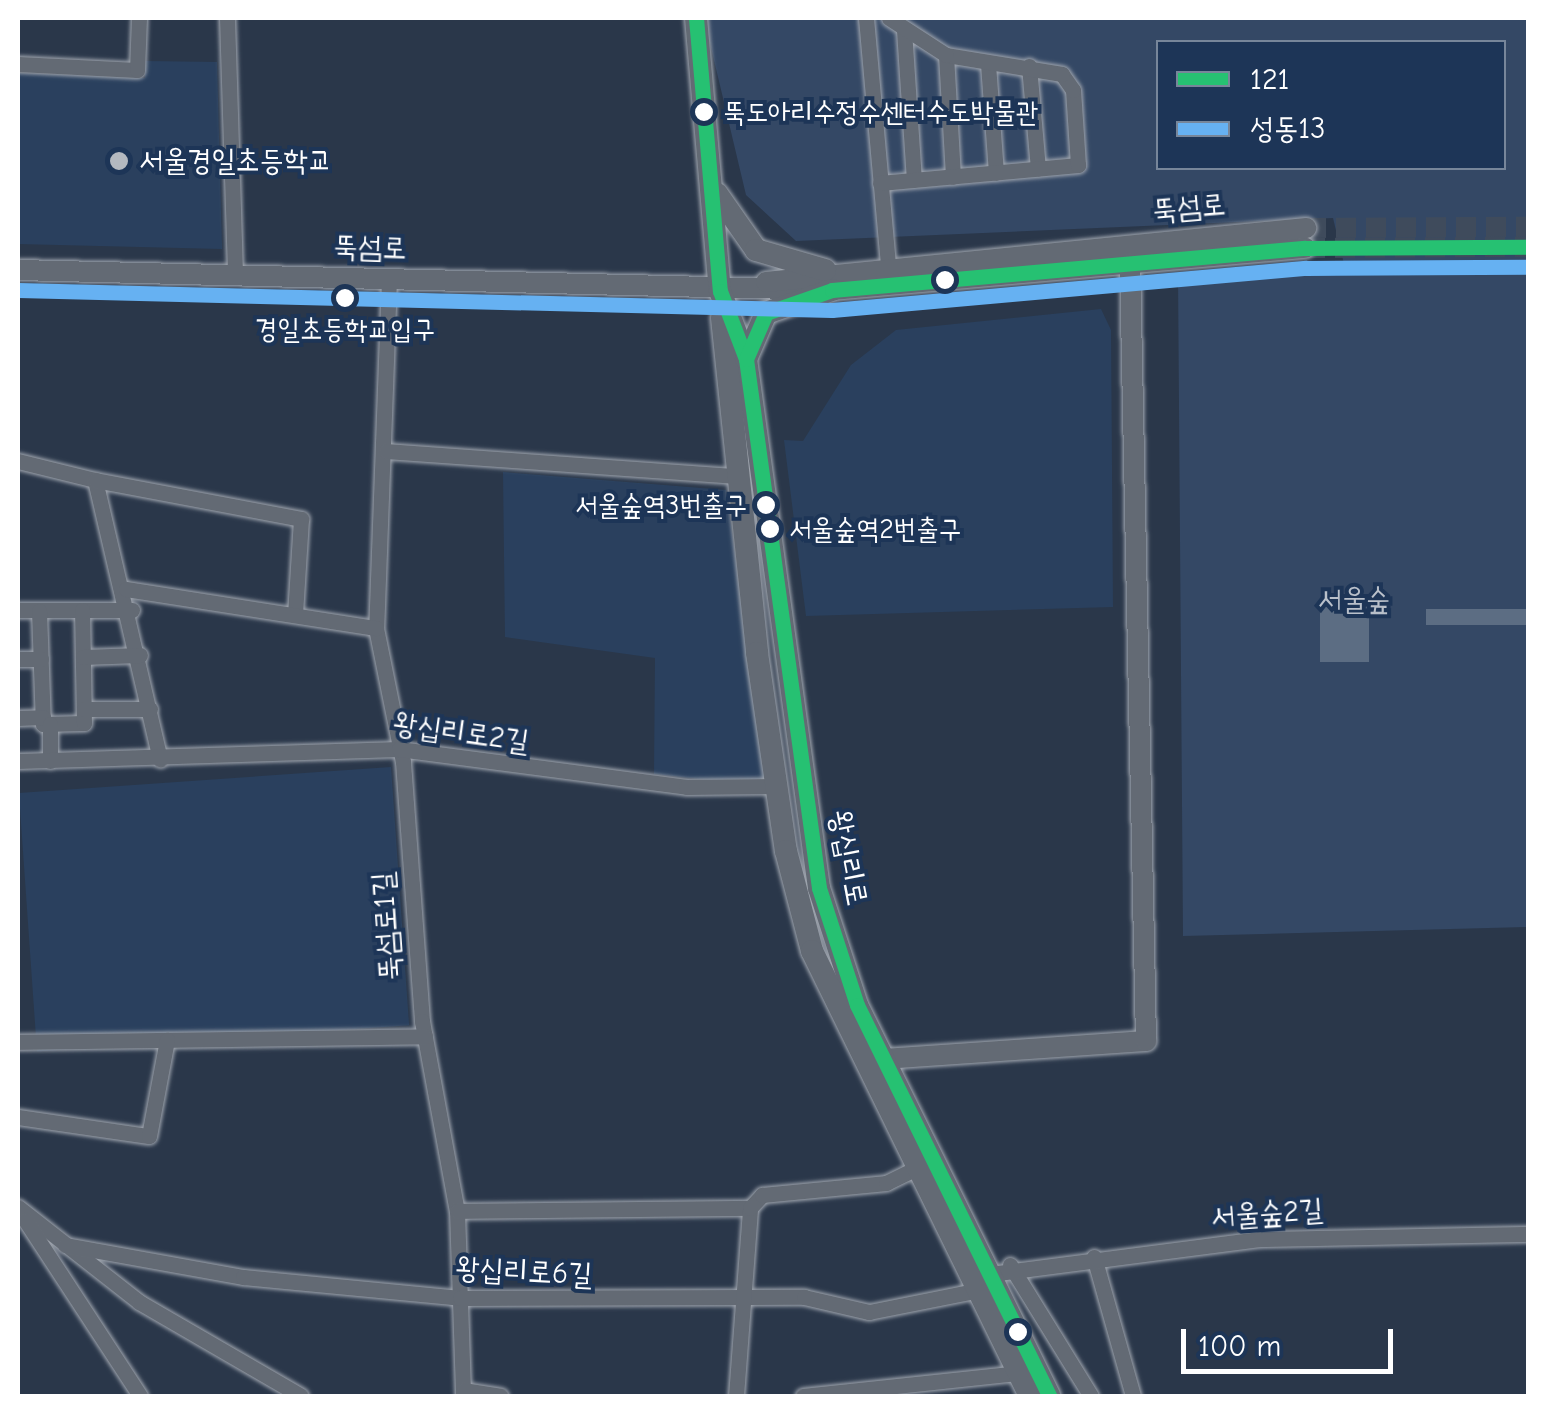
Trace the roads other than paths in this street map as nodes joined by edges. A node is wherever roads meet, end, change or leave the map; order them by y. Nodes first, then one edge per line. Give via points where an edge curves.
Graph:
1 (139, 18) edge
2 (227, 18) edge
3 (682, 18) edge
4 (696, 18) edge
5 (866, 18) edge
6 (889, 18) edge
7 (904, 30) junction
8 (946, 56) junction
9 (18, 64) edge
10 (988, 64) junction
11 (1029, 66) junction
12 (1038, 169) junction
13 (996, 173) junction
14 (953, 177) junction
15 (914, 180) junction
16 (880, 183) junction
17 (714, 186) junction
18 (1130, 263) junction
19 (888, 264) junction
20 (18, 270) edge
21 (235, 275) junction
22 (388, 278) junction
23 (828, 280) junction
24 (720, 291) junction
25 (746, 359) junction
26 (386, 451) junction
27 (18, 461) edge
28 (736, 476) junction
29 (95, 480) junction
30 (126, 589) junction
31 (18, 610) edge
32 (39, 610) junction
33 (82, 610) junction
34 (132, 610) junction
35 (295, 614) junction
36 (376, 628) junction
37 (140, 655) junction
38 (18, 658) edge
39 (83, 658) junction
40 (41, 659) junction
41 (84, 709) junction
42 (150, 709) junction
43 (18, 718) edge
44 (46, 721) junction
45 (398, 749) junction
46 (160, 760) junction
47 (18, 761) edge
48 (50, 761) junction
49 (776, 786) junction
50 (425, 1036) junction
51 (166, 1040) junction
52 (18, 1042) edge
53 (873, 1058) junction
54 (18, 1117) edge
55 (917, 1168) junction
56 (18, 1207) edge
57 (750, 1208) junction
58 (457, 1211) junction
59 (1528, 1234) edge
60 (65, 1245) junction
61 (1094, 1257) junction
62 (993, 1276) junction
63 (460, 1298) junction
64 (743, 1300) junction
65 (1019, 1373) junction
66 (463, 1393) edge
67 (140, 1396) edge
68 (300, 1396) edge
69 (501, 1396) edge
70 (736, 1396) edge
71 (803, 1396) edge
72 (1030, 1396) edge
73 (1049, 1396) edge
74 (1091, 1396) edge
75 (1132, 1396) edge

1 - 9 street via 136,70
2 - 21 street
3 - 24 main road, 왕십리로
4 - 17 main road, 왕십리로
5 - 16 street
6 - 7 street
7 - 8 street
7 - 15 street
8 - 10 street
8 - 14 street
10 - 11 street
10 - 13 street
11 - 12 street
11 - 12 street via 1062,74 1073,90 1078,166
12 - 13 street
13 - 14 street
14 - 15 street
15 - 16 street
16 - 19 street
17 - 23 main road via 756,250
17 - 24 main road, 왕십리로
18 - 19 main road, 뚝섬로 via 1306,238
18 - 23 main road, 뚝섬로
18 - 53 main road via 1146,1041
19 - 23 main road, 뚝섬로
20 - 21 main road, 뚝섬로
21 - 22 main road, 뚝섬로
22 - 24 main road, 뚝섬로
22 - 26 street, 뚝섬로1길
23 - 24 main road, 뚝섬로
23 - 25 main road via 766,313
24 - 25 main road, 왕십리로
24 - 28 main road, 왕십리로
25 - 53 main road, 왕십리로 via 819,888
26 - 28 street
26 - 36 street, 뚝섬로1길
27 - 29 street
28 - 49 main road, 왕십리로
29 - 30 street
29 - 35 street via 301,519
30 - 34 street
30 - 35 street
31 - 32 street
32 - 33 street
32 - 40 street
33 - 34 street
33 - 39 street
34 - 37 street
35 - 36 street
36 - 45 street, 뚝섬로1길
37 - 39 street
37 - 42 street
38 - 40 street
39 - 41 street
40 - 44 street
41 - 42 street
41 - 44 street via 84,723
42 - 46 street
43 - 44 street
44 - 48 street
45 - 46 street, 왕십리로2길
45 - 49 street, 왕십리로2길 via 686,787
45 - 50 street, 뚝섬로1길
46 - 48 street, 왕십리로2길
47 - 48 street, 왕십리로2길
49 - 53 main road, 왕십리로 via 812,950
50 - 51 street
50 - 58 street, 뚝섬로1길
51 - 52 street
51 - 54 street via 149,1136
53 - 55 main road, 왕십리로
53 - 62 main road, 왕십리로
55 - 57 street via 886,1183 762,1195
55 - 62 main road, 왕십리로
56 - 60 street
56 - 67 street
57 - 58 street
57 - 64 street
58 - 63 street, 뚝섬로1길
59 - 61 street, 서울숲2길 via 1260,1239
60 - 63 street, 왕십리로6길 via 243,1277
60 - 68 street via 139,1302
61 - 62 street, 서울숲2길
61 - 75 street
62 - 64 street, 왕십리로6길 via 869,1312 804,1297
62 - 65 main road, 왕십리로
62 - 73 main road, 왕십리로
62 - 74 street
63 - 64 street, 왕십리로6길
63 - 66 street, 뚝섬로1길
64 - 70 street
65 - 71 street
65 - 72 main road, 왕십리로
66 - 69 street

